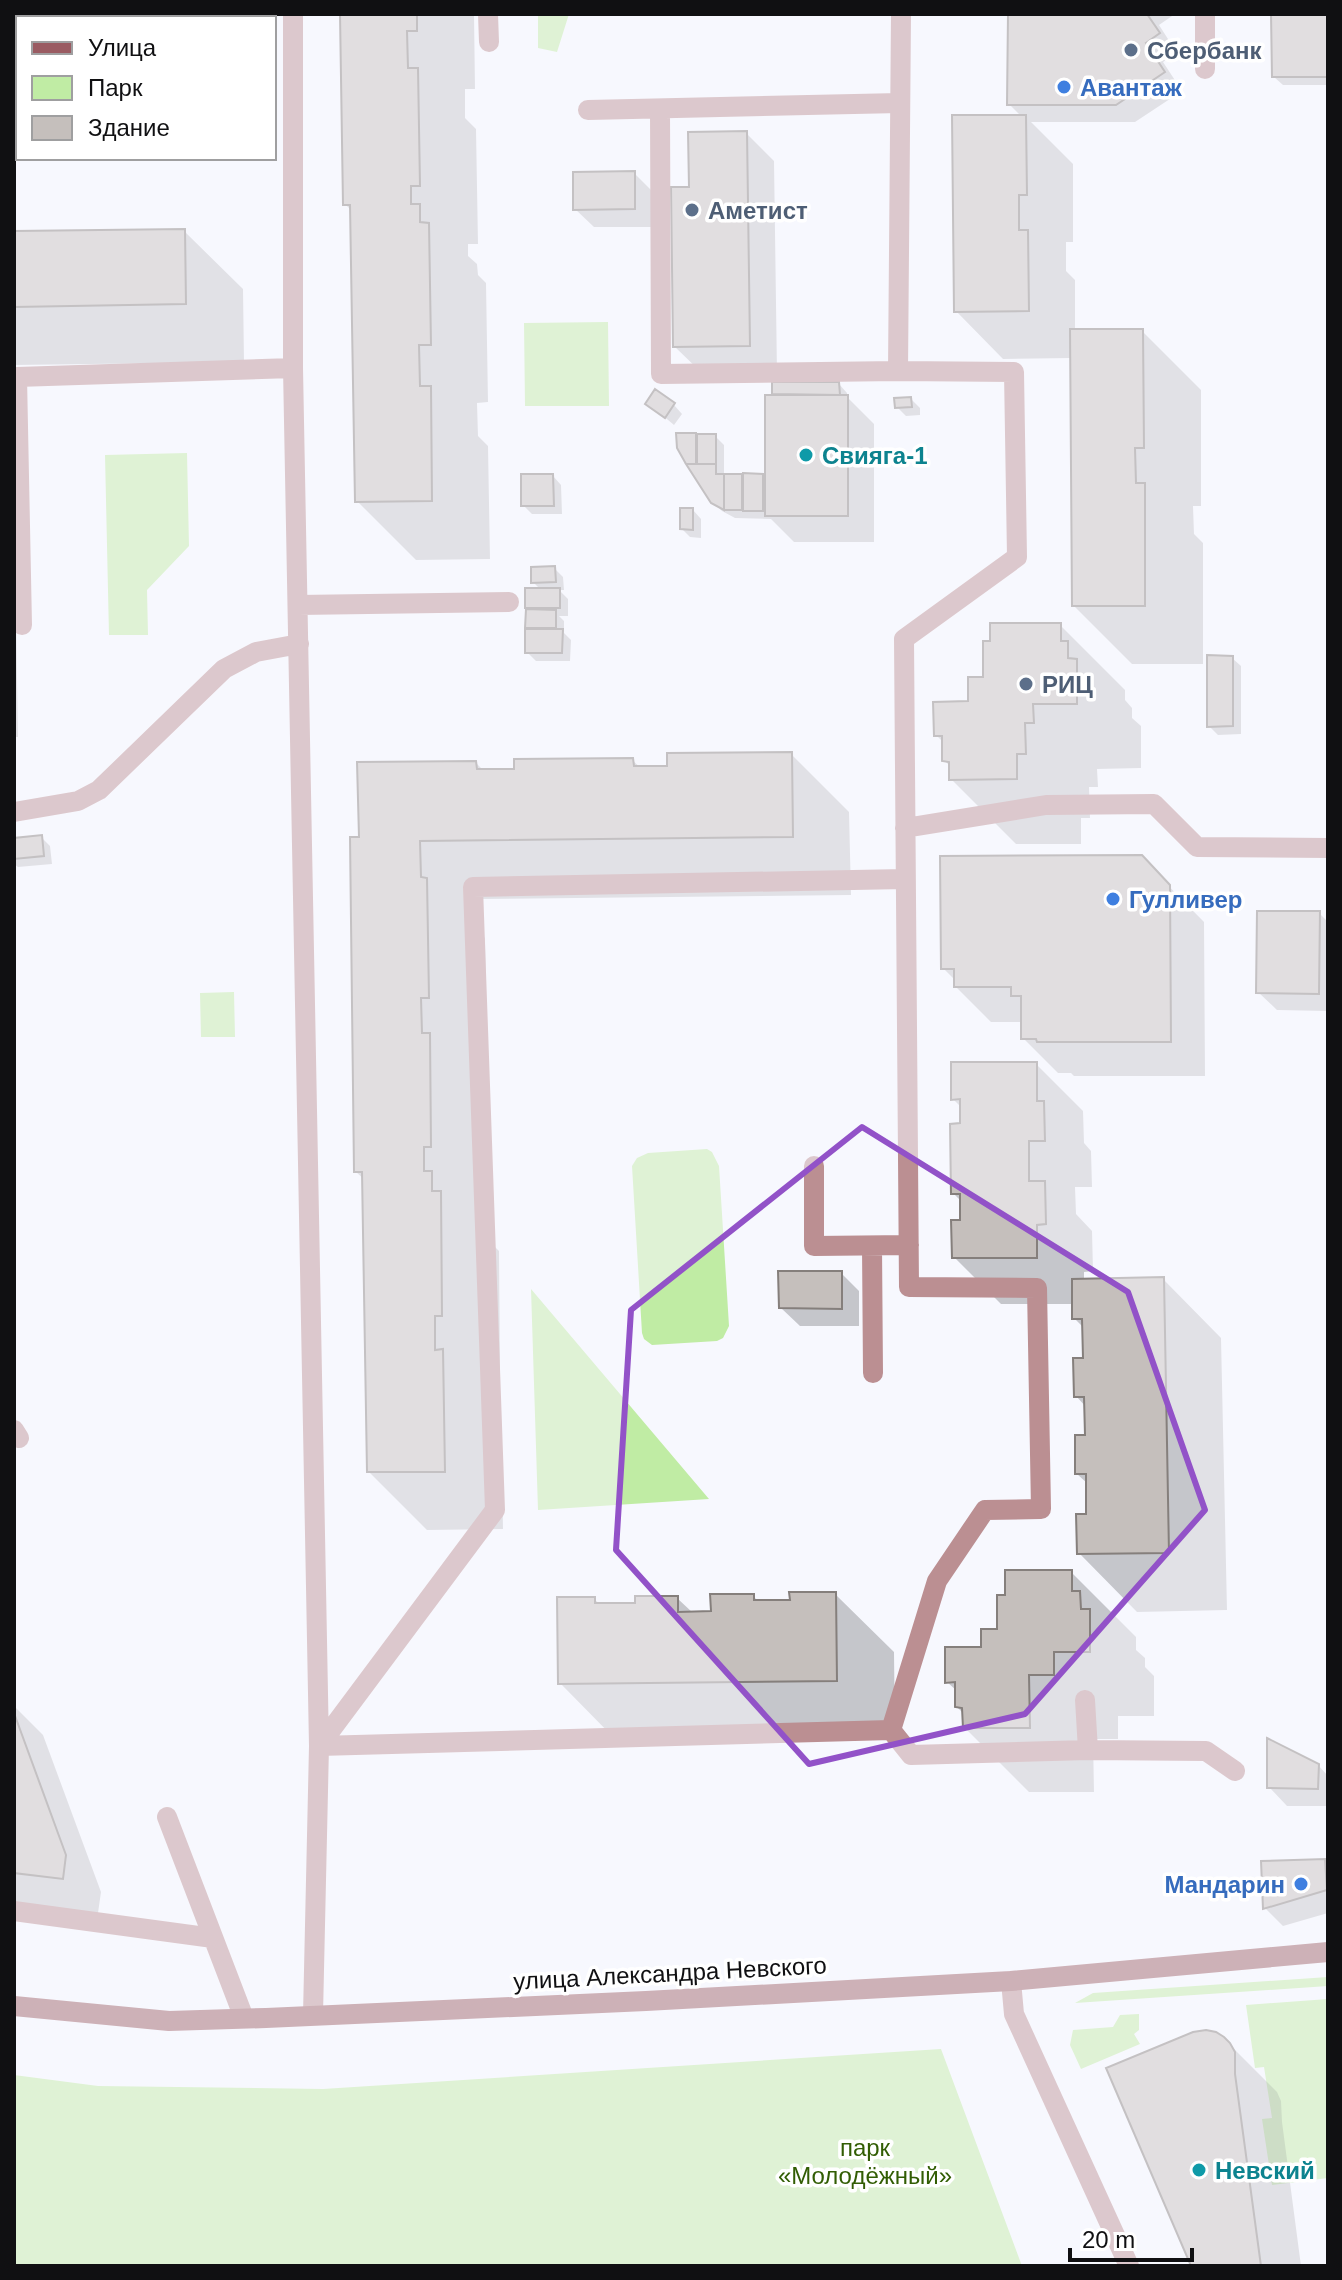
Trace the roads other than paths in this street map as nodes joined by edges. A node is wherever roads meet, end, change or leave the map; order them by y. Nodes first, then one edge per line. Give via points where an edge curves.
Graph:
1 (293, 14) edge
2 (488, 14) edge
3 (901, 14) edge
4 (1205, 14) edge
5 (489, 42) dead end
6 (1205, 69) dead end
7 (900, 103) junction
8 (660, 109) junction
9 (588, 110) dead end
10 (293, 368) junction
11 (898, 371) junction
12 (509, 602) dead end
13 (298, 605) junction
14 (22, 625) dead end
15 (299, 644) junction
16 (14, 812) edge
17 (905, 828) junction
18 (1328, 848) edge
19 (905, 879) junction
20 (814, 1166) dead end
21 (909, 1245) junction
22 (872, 1246) junction
23 (873, 1373) dead end
24 (1085, 1700) dead end
25 (891, 1730) junction
26 (319, 1746) junction
27 (1088, 1750) junction
28 (1235, 1771) dead end
29 (167, 1817) dead end
30 (14, 1911) edge
31 (213, 1938) junction
32 (1328, 1952) edge
33 (1011, 1981) junction
34 (14, 2006) edge
35 (313, 2015) junction
36 (244, 2018) junction
37 (1129, 2266) edge

1 - 10 lane
2 - 5 lane
3 - 7 lane
4 - 6 lane
7 - 8 lane
7 - 11 lane
8 - 9 lane
8 - 11 lane via 661,374
10 - 13 lane
10 - 14 lane via 17,377
11 - 17 lane via 1014,372 1017,557 904,639
12 - 13 lane
13 - 15 lane
15 - 16 lane via 256,652 224,669 99,790 78,801
15 - 26 lane
17 - 18 lane via 1046,805 1154,804 1197,847
17 - 19 lane
19 - 21 lane
19 - 26 lane via 473,887 495,1510
20 - 22 lane via 814,1246
21 - 22 lane
21 - 25 lane via 909,1287 1037,1288 1041,1509 985,1510 937,1581
22 - 23 lane
24 - 27 lane
25 - 26 lane
25 - 27 lane via 911,1755
26 - 35 lane
27 - 28 lane via 1206,1751
29 - 31 lane
30 - 31 lane
31 - 36 lane
32 - 33 street, улица Александра Невского
33 - 35 street, улица Александра Невского
33 - 37 lane via 1014,2014
34 - 36 street, улица Александра Невского via 169,2021
35 - 36 street, улица Александра Невского

